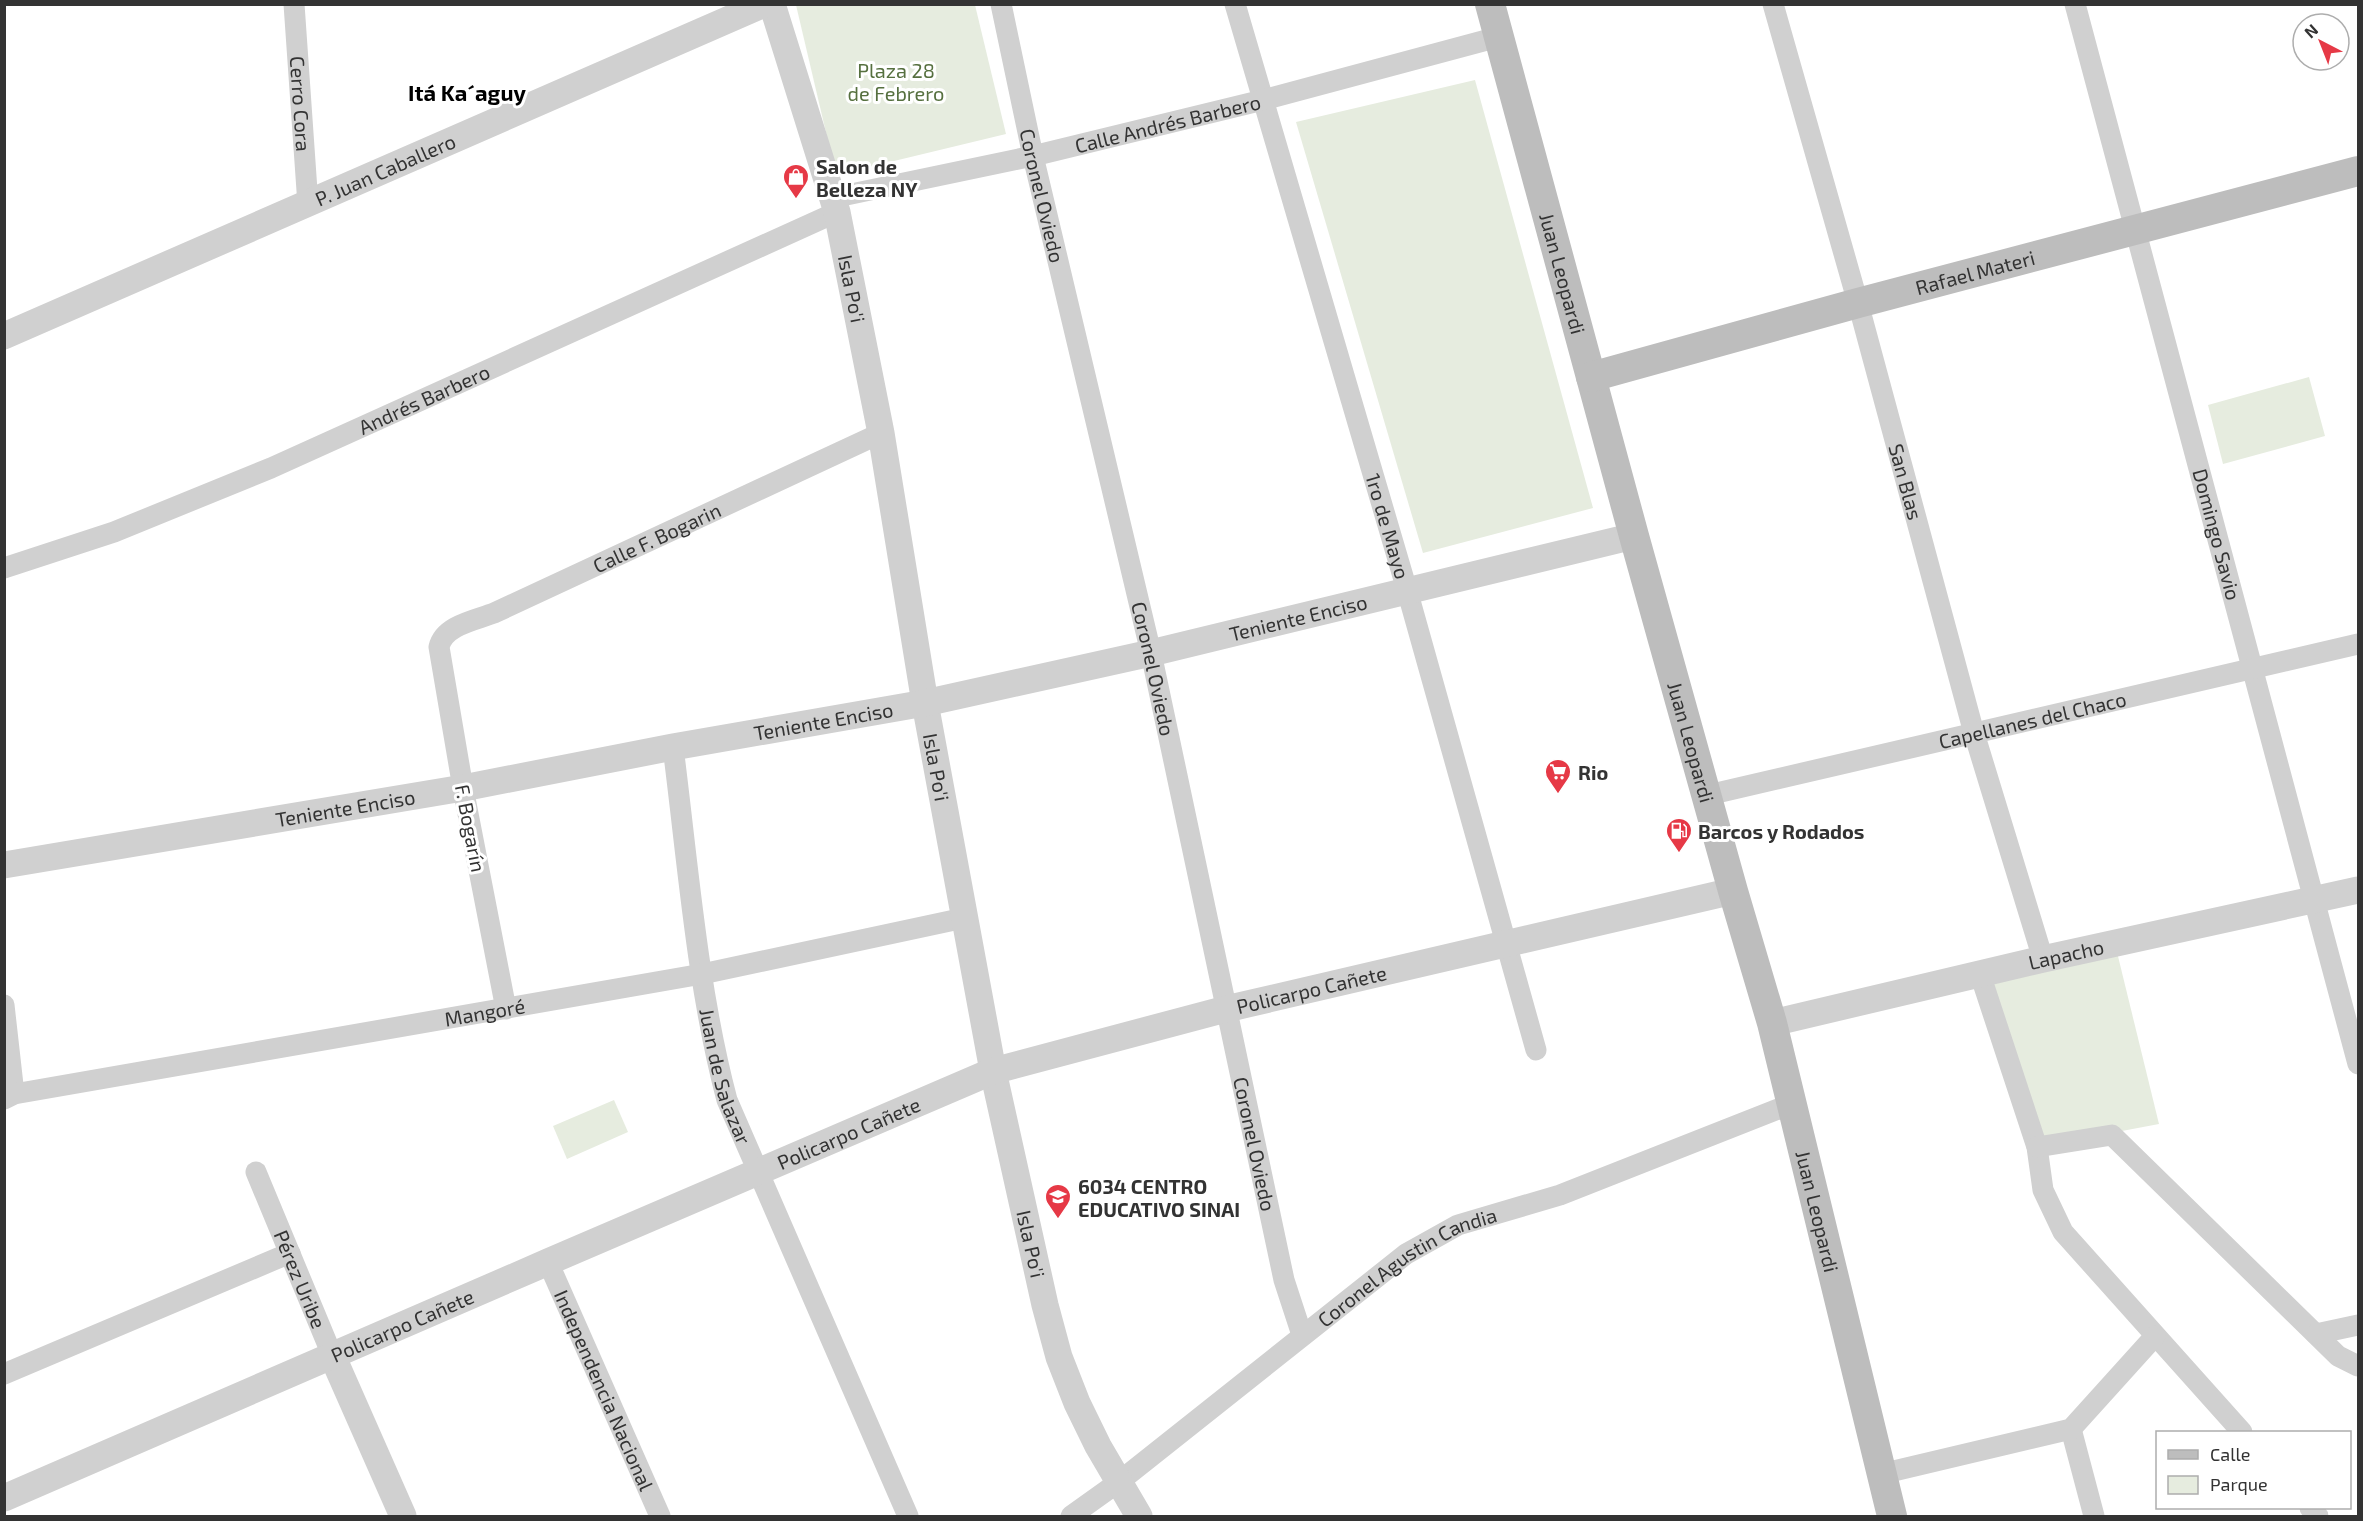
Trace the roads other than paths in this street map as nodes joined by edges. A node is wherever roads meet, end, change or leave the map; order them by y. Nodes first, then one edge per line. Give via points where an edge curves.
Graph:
1 (294, 4) edge
2 (764, 4) edge
3 (772, 4) edge
4 (1001, 4) edge
5 (1235, 4) edge
6 (1490, 4) edge
7 (1773, 4) edge
8 (2075, 4) edge
9 (1498, 37) junction
10 (1263, 100) junction
11 (1033, 156) junction
12 (2358, 171) edge
13 (308, 205) junction
14 (834, 205) junction
15 (2137, 229) junction
16 (1858, 303) junction
17 (4, 336) edge
18 (1591, 377) junction
19 (881, 433) junction
20 (1634, 536) junction
21 (4, 568) edge
22 (1407, 590) junction
23 (2358, 644) edge
24 (440, 646) joint
25 (1151, 653) junction
26 (2251, 668) junction
27 (925, 703) junction
28 (1974, 733) junction
29 (673, 747) junction
30 (463, 788) junction
31 (1708, 795) junction
32 (4, 865) edge
33 (2358, 890) edge
34 (1733, 891) junction
35 (2314, 900) junction
36 (964, 918) junction
37 (1507, 942) junction
38 (2043, 959) junction
39 (702, 974) junction
40 (1980, 974) junction
41 (4, 1005) edge
42 (506, 1009) junction
43 (1226, 1009) junction
44 (1772, 1023) junction
45 (1536, 1050) dead end
46 (2358, 1064) edge
47 (993, 1071) junction
48 (9, 1097) edge
49 (1791, 1104) junction
50 (2037, 1147) junction
51 (256, 1172) dead end
52 (758, 1172) junction
53 (290, 1253) junction
54 (548, 1262) junction
55 (2358, 1325) edge
56 (2316, 1334) junction
57 (1302, 1335) junction
58 (2155, 1336) junction
59 (332, 1355) junction
60 (2358, 1366) edge
61 (4, 1374) edge
62 (2071, 1428) junction
63 (2241, 1431) edge
64 (1881, 1474) junction
65 (1120, 1481) junction
66 (4, 1498) edge
67 (403, 1516) edge
68 (660, 1516) edge
69 (908, 1516) edge
70 (1071, 1516) edge
71 (1139, 1516) edge
72 (1892, 1516) edge
73 (2094, 1516) edge

1 - 13 street, Cerro Cora
2 - 13 street, P. Juan Caballero
3 - 14 street, Isla Po'i
4 - 11 street, Coronel Oviedo
5 - 10 street, 1ro de Mayo
6 - 9 main road, Juan Leopardi
7 - 16 street, San Blas
8 - 15 street, Domingo Savio
9 - 10 street, Calle Andrés Barbero
9 - 18 main road, Juan Leopardi
10 - 11 street, Calle Andrés Barbero
10 - 22 street, 1ro de Mayo
11 - 14 street, Calle Andrés Barbero
11 - 25 street, Coronel Oviedo
12 - 15 main road, Rafael Materi
13 - 17 street, P. Juan Caballero
14 - 19 street, Isla Po'i
14 - 21 street, Andrés Barbero via 271,468 114,532
15 - 16 main road, Rafael Materi
15 - 26 street, Domingo Savio
16 - 18 main road, Rafael Materi
16 - 28 street, San Blas
18 - 20 main road, Juan Leopardi
19 - 24 street, Calle F. Bogarin via 451,630
19 - 27 street, Isla Po'i
20 - 22 street, Teniente Enciso
20 - 31 main road, Juan Leopardi
22 - 25 street, Teniente Enciso
22 - 37 street, 1ro de Mayo
23 - 26 street, Capellanes del Chaco
24 - 30 street, F. Bogarín
25 - 27 street, Teniente Enciso
25 - 43 street, Coronel Oviedo
26 - 28 street, Capellanes del Chaco
26 - 35 street, Domingo Savio
27 - 29 street, Teniente Enciso
27 - 36 street, Isla Po'i
28 - 31 street, Capellanes del Chaco
28 - 38 street, San Blas
29 - 30 street, Teniente Enciso
29 - 39 street, Juan de Salazar
30 - 32 street, Teniente Enciso
30 - 42 street, F. Bogarín
31 - 34 main road, Juan Leopardi
33 - 35 street, Lapacho
34 - 37 street, Policarpo Cañete
34 - 44 main road, Juan Leopardi
35 - 38 street, Lapacho
35 - 46 street, Domingo Savio
36 - 39 street, Mangoré
36 - 47 street, Isla Po'i
37 - 43 street, Policarpo Cañete
37 - 45 street, 1ro de Mayo
38 - 40 street, Lapacho
39 - 42 street, Mangoré
39 - 52 street, Juan de Salazar via 718,1069
40 - 44 street, Lapacho
40 - 50 street
41 - 48 street
42 - 48 street, Mangoré
43 - 47 street, Policarpo Cañete
43 - 57 street, Coronel Oviedo via 1284,1280
44 - 49 main road, Juan Leopardi
47 - 52 street, Policarpo Cañete
47 - 65 street, Isla Po'i via 1059,1357 1098,1446
49 - 57 street, Coronel Agustin Candia via 1560,1195 1458,1225 1406,1254
49 - 64 main road, Juan Leopardi
50 - 56 street via 2112,1135
50 - 58 street via 2043,1190 2063,1232
51 - 53 street, Pérez Uribe
52 - 54 street, Policarpo Cañete
52 - 69 street, Juan de Salazar
53 - 59 street, Pérez Uribe
53 - 61 street
54 - 59 street, Policarpo Cañete
54 - 68 street, Independencia Nacional
55 - 56 street
56 - 60 street via 2338,1356
57 - 65 street, Coronel Agustin Candia
58 - 62 street
58 - 63 street
59 - 66 street, Policarpo Cañete
59 - 67 street, Pérez Uribe
62 - 64 street
62 - 73 street
64 - 72 main road, Juan Leopardi
65 - 70 street, Coronel Agustin Candia
65 - 71 street, Isla Po'i

